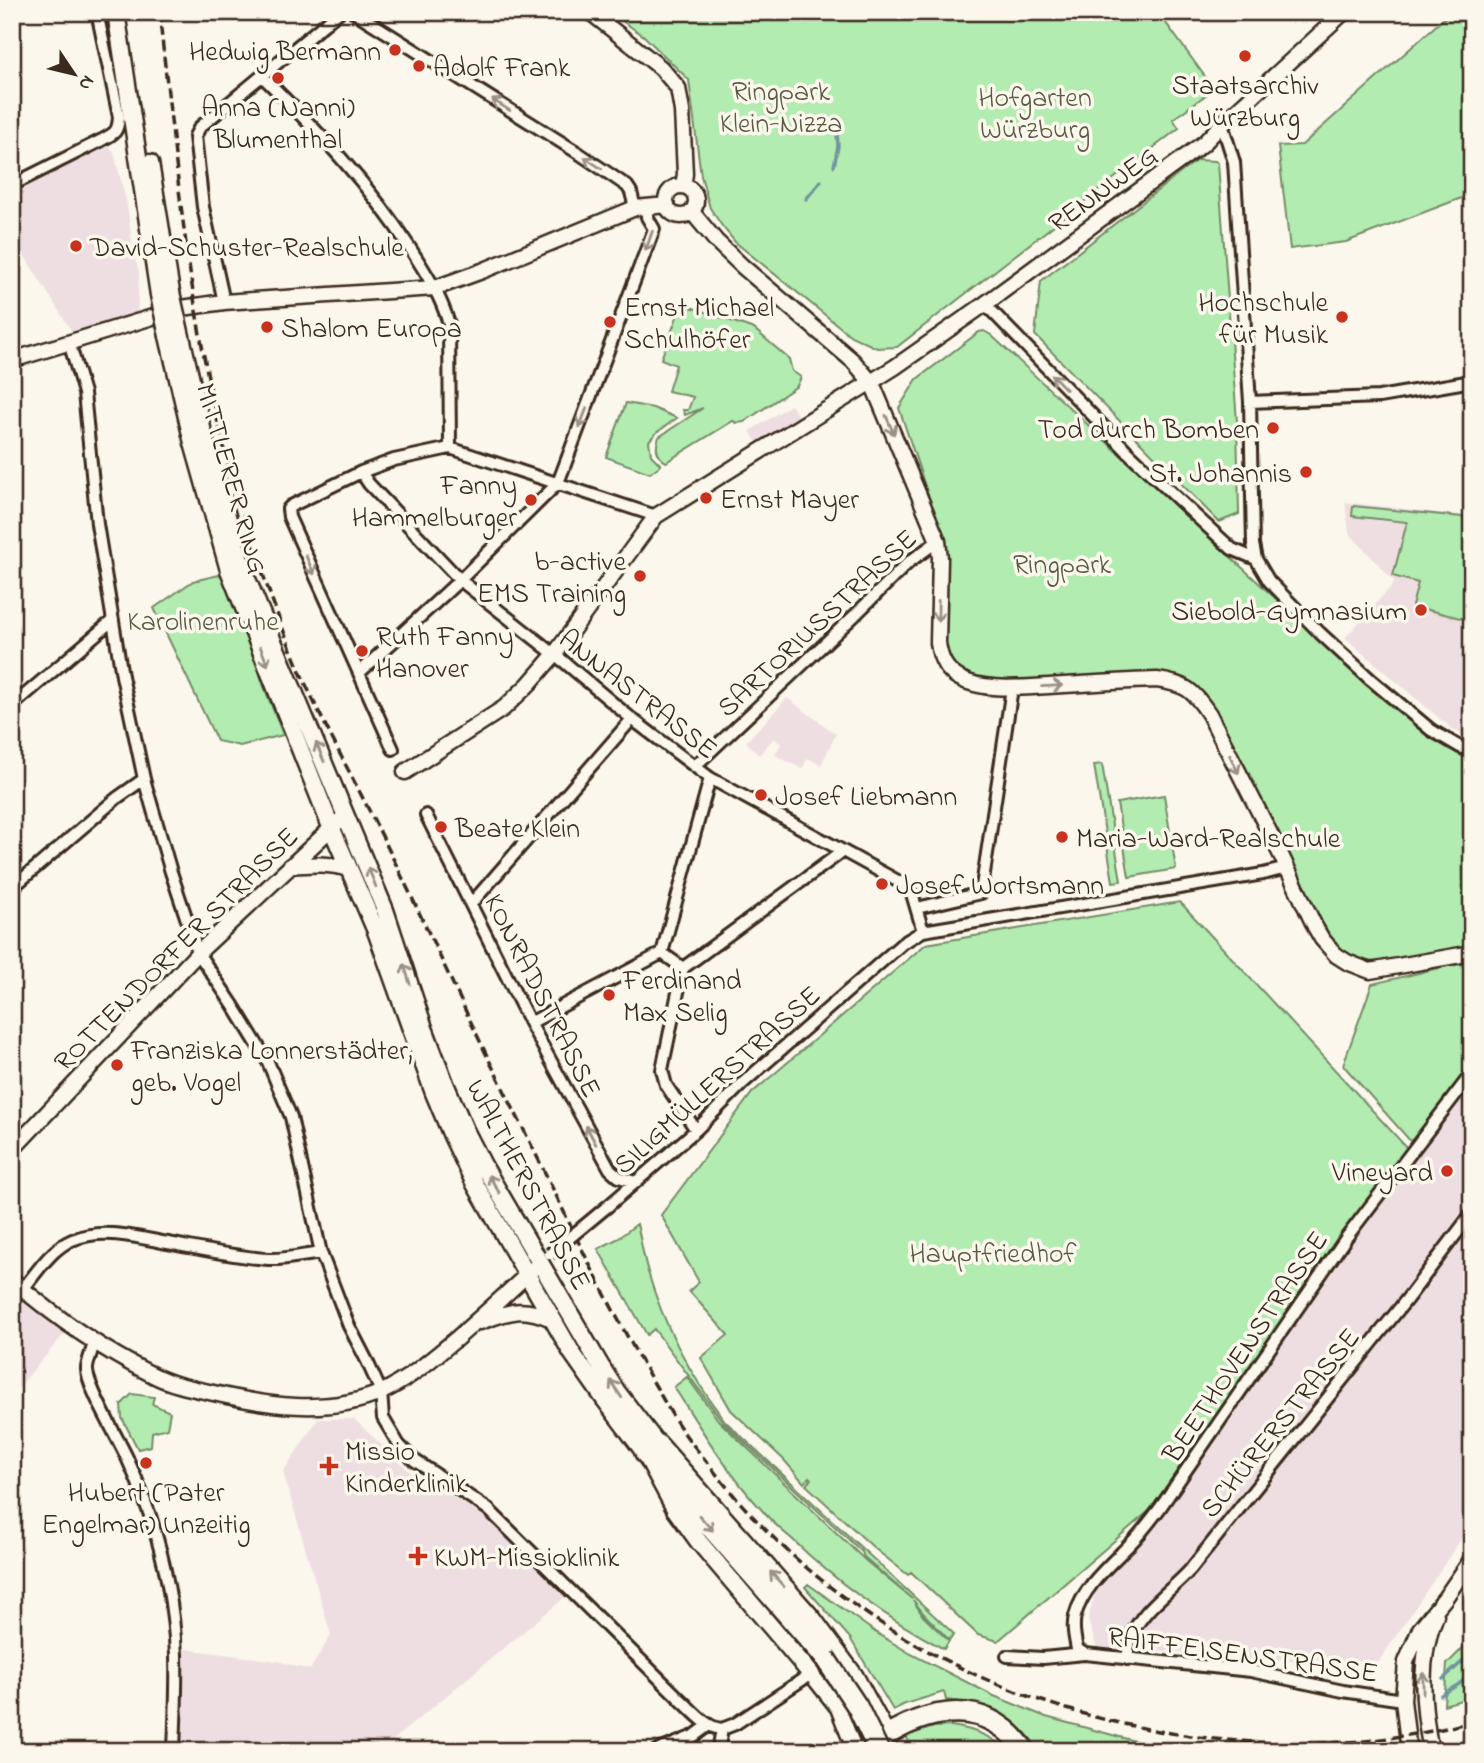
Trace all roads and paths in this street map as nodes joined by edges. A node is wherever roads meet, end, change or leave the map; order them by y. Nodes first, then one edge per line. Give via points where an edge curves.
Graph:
1 (97, 12) edge
2 (113, 12) edge
3 (127, 12) edge
4 (339, 12) edge
5 (354, 12) edge
6 (590, 12) edge
7 (1344, 12) edge
8 (262, 76) junction
9 (1222, 124) junction
10 (12, 185) edge
11 (683, 186) junction
12 (667, 205) junction
13 (641, 208) junction
14 (692, 212) junction
15 (435, 288) junction
16 (165, 294) junction
17 (224, 302) junction
18 (985, 304) junction
19 (174, 334) junction
20 (69, 342) junction
21 (15, 356) edge
22 (1472, 381) edge
23 (872, 383) junction
24 (1250, 402) junction
25 (450, 448) junction
26 (361, 472) junction
27 (558, 483) junction
28 (656, 516) junction
29 (938, 541) junction
30 (1256, 559) junction
31 (460, 580) junction
32 (113, 620) junction
33 (554, 655) junction
34 (359, 673) junction
35 (1012, 688) junction
36 (12, 706) edge
37 (632, 719) junction
38 (393, 750) dead end
39 (1472, 752) edge
40 (695, 766) junction
41 (405, 772) dead end
42 (710, 778) junction
43 (144, 779) junction
44 (347, 814) junction
45 (426, 815) dead end
46 (331, 827) junction
47 (842, 851) junction
48 (290, 866) junction
49 (1287, 868) junction
50 (349, 869) junction
51 (12, 888) edge
52 (471, 904) junction
53 (917, 908) junction
54 (923, 931) junction
55 (198, 953) junction
56 (662, 953) junction
57 (1472, 953) edge
58 (683, 968) junction
59 (530, 1023) junction
60 (1472, 1073) edge
61 (696, 1130) junction
62 (12, 1150) edge
63 (635, 1182) junction
64 (1472, 1213) edge
65 (321, 1253) junction
66 (545, 1258) junction
67 (527, 1275) junction
68 (18, 1284) edge
69 (552, 1319) junction
70 (472, 1325) junction
71 (94, 1343) junction
72 (381, 1392) junction
73 (651, 1448) junction
74 (1472, 1559) edge
75 (1445, 1598) junction
76 (1081, 1652) junction
77 (830, 1655) junction
78 (1007, 1656) dead end
79 (1127, 1659) junction
80 (811, 1674) junction
81 (1403, 1700) junction
82 (709, 1725) junction
83 (722, 1729) junction
84 (174, 1751) edge
85 (657, 1751) edge
86 (718, 1751) edge
87 (855, 1751) edge
88 (864, 1751) edge
89 (879, 1751) edge
90 (893, 1751) edge
91 (1025, 1751) edge
92 (1409, 1751) edge
93 (1431, 1751) edge

1 - 10 street via 119,128
2 - 16 main road
3 - 16 main road
4 - 8 street
13 -> 5 street via 627,186 570,147
6 - 11 street via 661,68 678,88
7 - 9 street, RENNWEG
8 - 15 street via 362,182
8 - 17 street via 195,136 203,207
9 - 18 street, RENNWEG via 1204,143
9 - 24 street via 1234,162
11 - 12 street via 670,190
11 - 14 street via 696,197
12 - 13 street
12 - 14 street via 676,216
13 - 15 street
13 -> 27 street via 654,229
14 - 23 street via 741,267 853,361
15 - 17 street
15 - 25 street via 449,324
16 - 19 main road, bridge
17 - 20 street via 182,308
18 - 23 street, RENNWEG
30 -> 18 street via 1232,549 1130,454
44 -> 19 main road, MITTLERER RING via 242,567
19 -> 46 main road, MITTLERER RING via 193,443 229,570
20 - 21 street
20 - 32 street via 84,393 97,524
22 - 24 street via 1379,397
23 - 28 street
23 -> 29 street
24 - 30 street
25 - 26 street
25 - 27 street
26 - 31 street, ANNASTRASSE
26 -> 34 street via 288,509
27 - 28 street
27 - 31 street
28 - 33 street
29 -> 35 street via 938,643 944,664 967,681
29 - 40 street, SARTORIUSSTRASSE via 909,562
30 - 39 street via 1269,581 1359,670 1431,730
31 - 33 street, ANNASTRASSE
31 - 34 street
32 - 36 street
32 - 43 street
33 - 37 street, ANNASTRASSE
33 - 41 street via 504,708
34 - 38 street
35 -> 49 street via 1157,680 1184,686 1209,714
35 - 53 street via 981,893
37 - 40 street, ANNASTRASSE
37 - 52 street
40 - 42 street, ANNASTRASSE
42 - 47 street, ANNASTRASSE
42 - 56 street
43 - 51 street
43 - 55 street
44 - 46 street, ROTTENDORFER STRASSE
66 -> 44 main road, WALTHERSTRASSE via 483,1165 451,1097
45 - 52 street, KONRADSTRASSE
46 - 48 street, ROTTENDORFER STRASSE
46 - 50 main road, WALTHERSTRASSE
47 - 53 street, ANNASTRASSE via 903,884
47 - 58 street
48 - 50 street via 318,863
48 - 55 street, ROTTENDORFER STRASSE
49 - 54 street
49 - 57 street via 1322,939 1347,962 1370,971
50 - 67 main road, WALTHERSTRASSE via 452,1136
52 - 59 street, KONRADSTRASSE
53 - 54 street, ANNASTRASSE
54 - 61 street, SILIGMÜLLERSTRASSE via 903,943 752,1075
55 - 62 street, ROTTENDORFER STRASSE
55 - 65 street via 268,1062 291,1117
56 - 58 street
56 - 59 street
58 - 61 street via 662,1070 666,1085
63 -> 59 street, KONRADSTRASSE via 610,1169
60 - 76 street, BEETHOVENSTRASSE via 1346,1238 1160,1508 1080,1602 1074,1637
61 - 63 street, SILIGMÜLLERSTRASSE
63 - 66 street, SILIGMÜLLERSTRASSE, bridge
64 - 79 street, SCHÜRERSTRASSE via 1190,1570 1138,1624
65 - 68 street via 272,1260 120,1234 90,1234 61,1247
65 - 72 street
66 - 67 street
73 -> 66 main road, WALTHERSTRASSE
67 - 69 main road, WALTHERSTRASSE
67 - 70 street
68 - 71 street
69 - 70 street via 514,1310
69 - 73 main road, WALTHERSTRASSE via 605,1400
70 - 72 street via 403,1381
71 - 72 street via 155,1376 246,1400 326,1405
71 - 84 street via 86,1370 90,1384 146,1503 166,1576 176,1658
72 - 82 street via 383,1418 404,1450 488,1509
73 - 77 highway via 802,1630
73 - 80 main road via 666,1495 683,1520
74 - 75 street
75 - 81 street via 1412,1646
93 -> 75 street via 1423,1696 1424,1665 1429,1636
76 - 78 street, RAIFFEISENSTRASSE via 1043,1658
76 - 79 street, RAIFFEISENSTRASSE
77 - 89 highway, bridge
77 - 90 highway via 844,1663 862,1690
79 - 81 street, RAIFFEISENSTRASSE via 1251,1671
80 - 83 street
80 - 87 street via 838,1708
81 - 92 street
82 - 83 street
82 - 85 street
83 - 86 street
88 - 91 highway via 914,1720 951,1712 974,1714 995,1723

